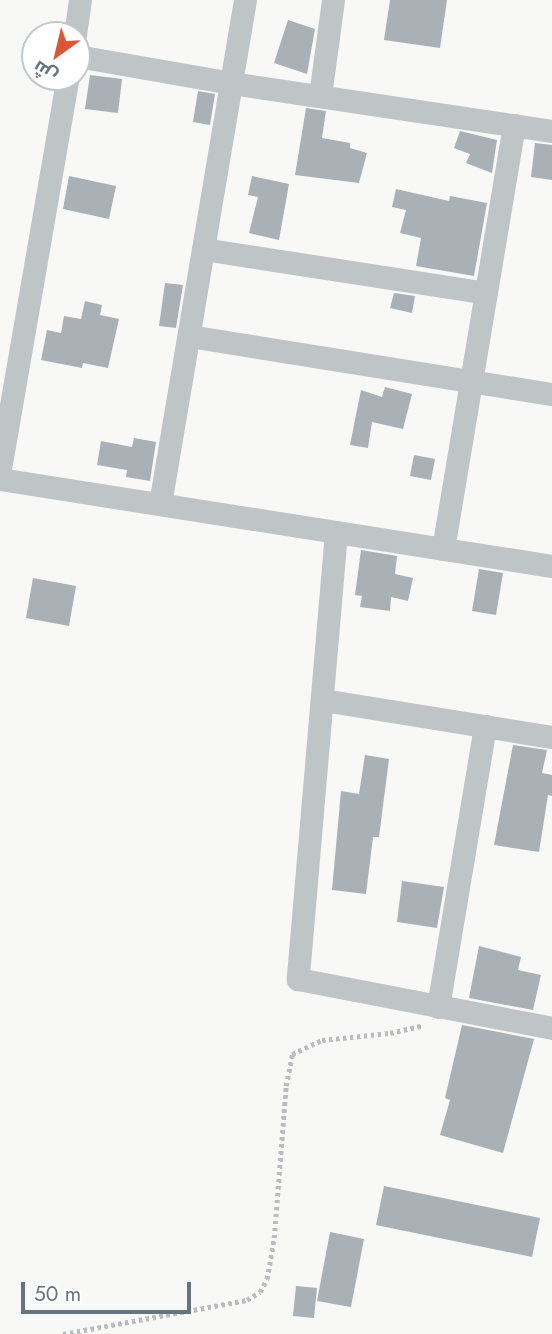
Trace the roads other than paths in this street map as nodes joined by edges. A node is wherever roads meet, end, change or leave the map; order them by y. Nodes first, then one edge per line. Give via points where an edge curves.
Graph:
1 (80, 0) edge
2 (245, 0) edge
3 (334, 0) edge
4 (77, 21) edge
5 (91, 59) edge
6 (231, 83) junction
7 (66, 91) edge
8 (320, 96) junction
9 (514, 125) junction
10 (552, 131) edge
11 (203, 249) junction
12 (486, 293) junction
13 (189, 336) junction
14 (472, 380) junction
15 (552, 394) edge
16 (0, 469) edge
17 (0, 479) edge
18 (160, 504) junction
19 (336, 532) junction
20 (443, 549) junction
21 (552, 566) edge
22 (323, 700) junction
23 (485, 726) junction
24 (552, 737) edge
25 (439, 1007) junction
26 (552, 1028) edge

1 - 4 street
2 - 6 street
3 - 8 street
5 - 6 street
6 - 8 street
6 - 11 street
7 - 16 street
8 - 9 street
9 - 10 street
9 - 12 street
11 - 12 street
11 - 13 street
12 - 14 street
13 - 14 street
13 - 18 street
14 - 15 street
14 - 20 street
17 - 18 street
18 - 19 street
19 - 20 street
19 - 22 street
20 - 21 street
22 - 23 street
22 - 25 street via 298,979
23 - 24 street
23 - 25 street
25 - 26 street

